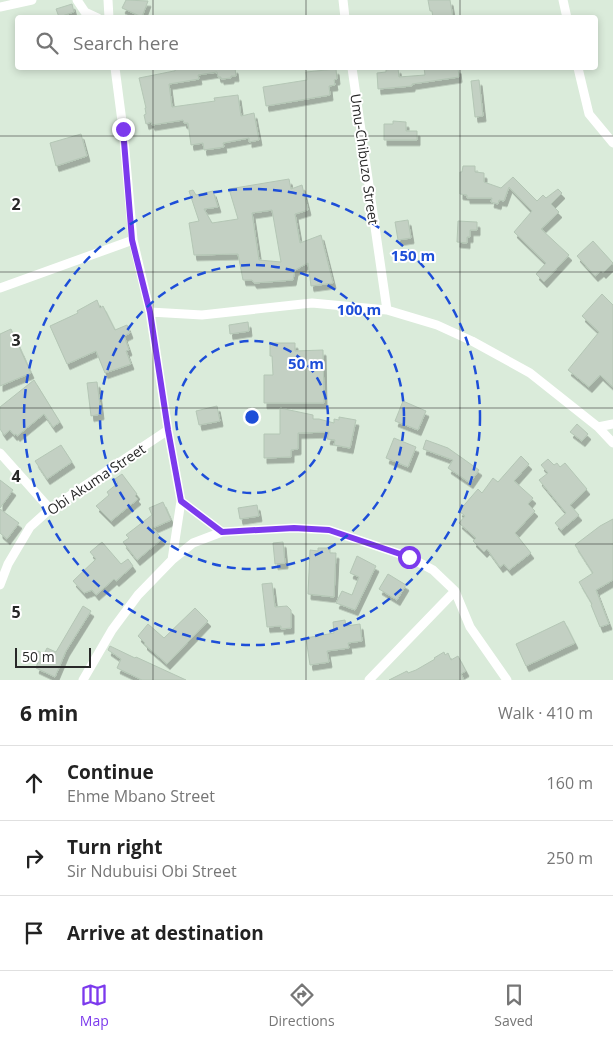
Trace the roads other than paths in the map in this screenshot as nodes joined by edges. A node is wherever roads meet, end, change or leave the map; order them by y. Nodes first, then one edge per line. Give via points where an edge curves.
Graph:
1 (32, 0) edge
2 (77, 0) edge
3 (108, 0) edge
4 (343, 0) edge
5 (563, 0) edge
6 (0, 8) edge
7 (92, 15) edge
8 (109, 15) edge
9 (345, 15) edge
10 (566, 15) edge
11 (116, 70) edge
12 (352, 70) edge
13 (578, 70) edge
14 (613, 143) edge
15 (132, 240) junction
16 (0, 288) edge
17 (387, 310) junction
18 (150, 312) junction
19 (613, 424) edge
20 (598, 427) junction
21 (168, 430) junction
22 (613, 443) edge
23 (0, 453) edge
24 (181, 501) junction
25 (50, 509) junction
26 (222, 532) junction
27 (172, 560) junction
28 (0, 585) edge
29 (454, 591) junction
30 (83, 680) edge
31 (369, 680) edge
32 (507, 680) edge

1 - 6 street
2 - 7 street via 85,12
3 - 8 street
4 - 9 street
5 - 10 street
11 - 15 street
12 - 17 street, Umu-Chibuzo Street
13 - 14 street via 589,114
15 - 16 street
15 - 18 street
17 - 18 street via 312,303 202,315
17 - 20 street via 437,325 530,373
18 - 21 street
19 - 20 street
20 - 22 street
21 - 24 street
21 - 25 street, Obi Akuma Street
23 - 25 street
24 - 26 street
24 - 27 street
25 - 28 street, Obi Akuma Street via 30,527 8,564
26 - 27 street via 193,543
26 - 29 street via 294,528 329,530 409,557 433,570
27 - 30 street via 138,595 112,630
29 - 31 street
29 - 32 street via 470,627

